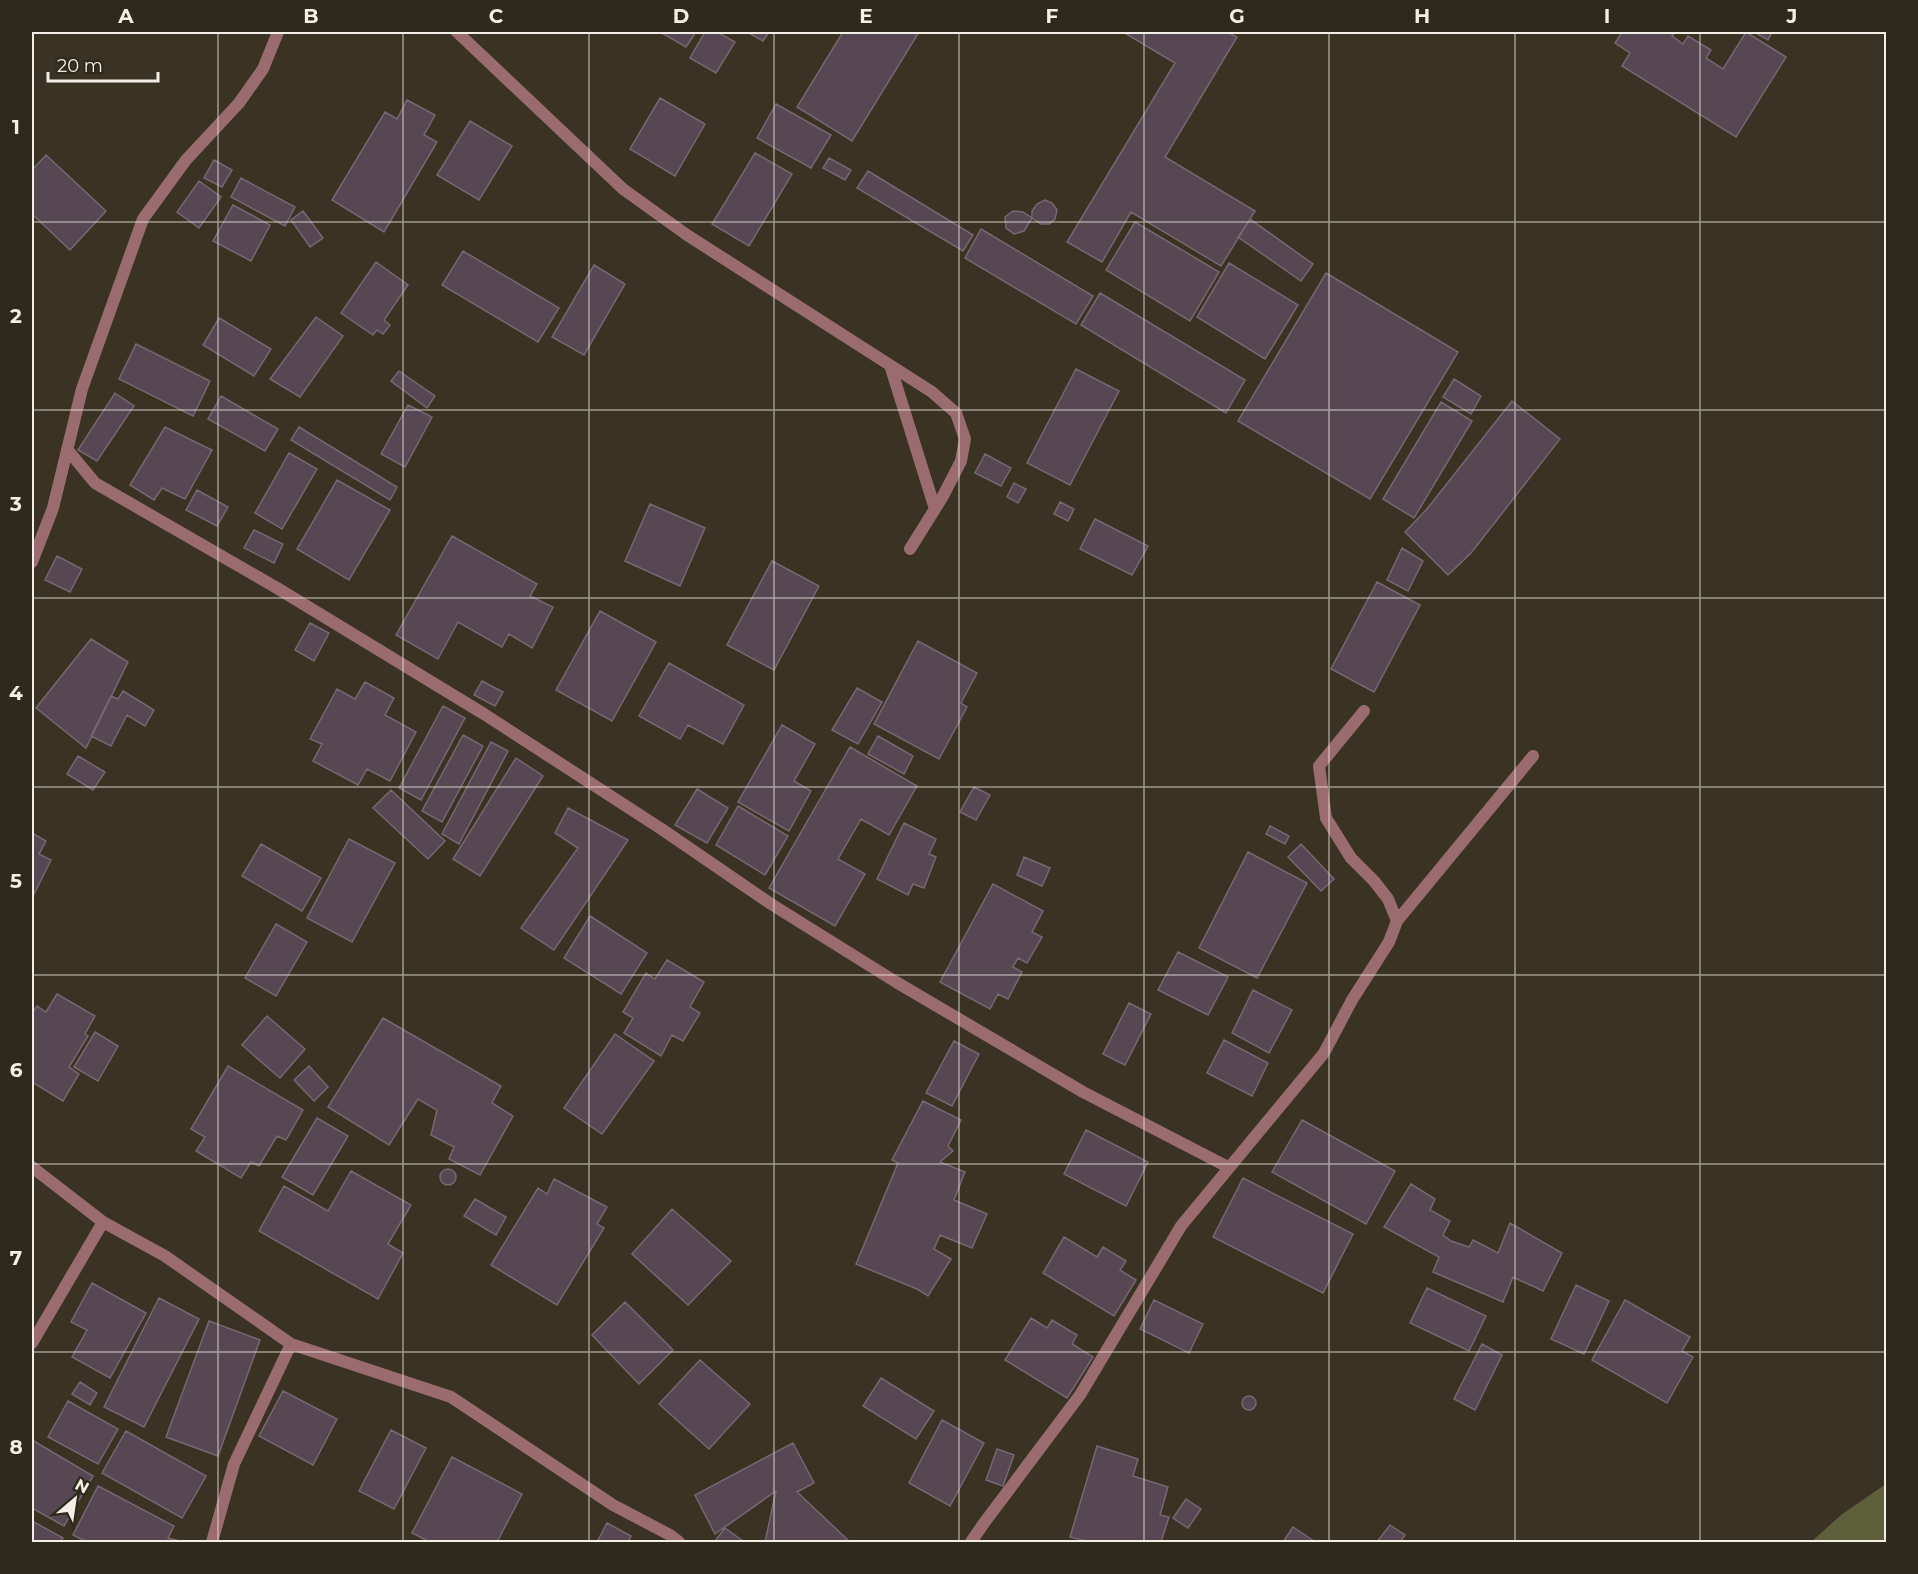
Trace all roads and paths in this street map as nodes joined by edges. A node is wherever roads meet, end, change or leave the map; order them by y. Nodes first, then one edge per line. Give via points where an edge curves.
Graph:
1 (278, 32) edge
2 (457, 32) edge
3 (890, 365) junction
4 (67, 449) junction
5 (935, 510) junction
6 (910, 549) dead end
7 (32, 562) edge
8 (1364, 711) dead end
9 (1533, 756) dead end
10 (1397, 921) junction
11 (32, 1167) edge
12 (1228, 1167) junction
13 (103, 1222) junction
14 (32, 1343) edge
15 (291, 1344) junction
16 (213, 1542) edge
17 (679, 1542) edge
18 (971, 1542) edge

1 - 4 street via 263,69 245,94 186,160 143,219 82,389
2 - 3 street via 623,189 687,235
3 - 5 street
3 - 5 street via 956,413 965,439 961,461
4 - 7 street via 53,508
4 - 12 street via 95,483 484,714 896,982 1083,1092
5 - 6 street
8 - 10 street via 1319,766 1326,818 1351,858 1388,899
9 - 10 street
10 - 12 street via 1389,942 1324,1053
11 - 13 street
12 - 18 street via 1181,1226 1080,1395
13 - 14 street
13 - 15 street via 165,1256
15 - 16 street via 234,1464
15 - 17 street via 451,1397 613,1505

